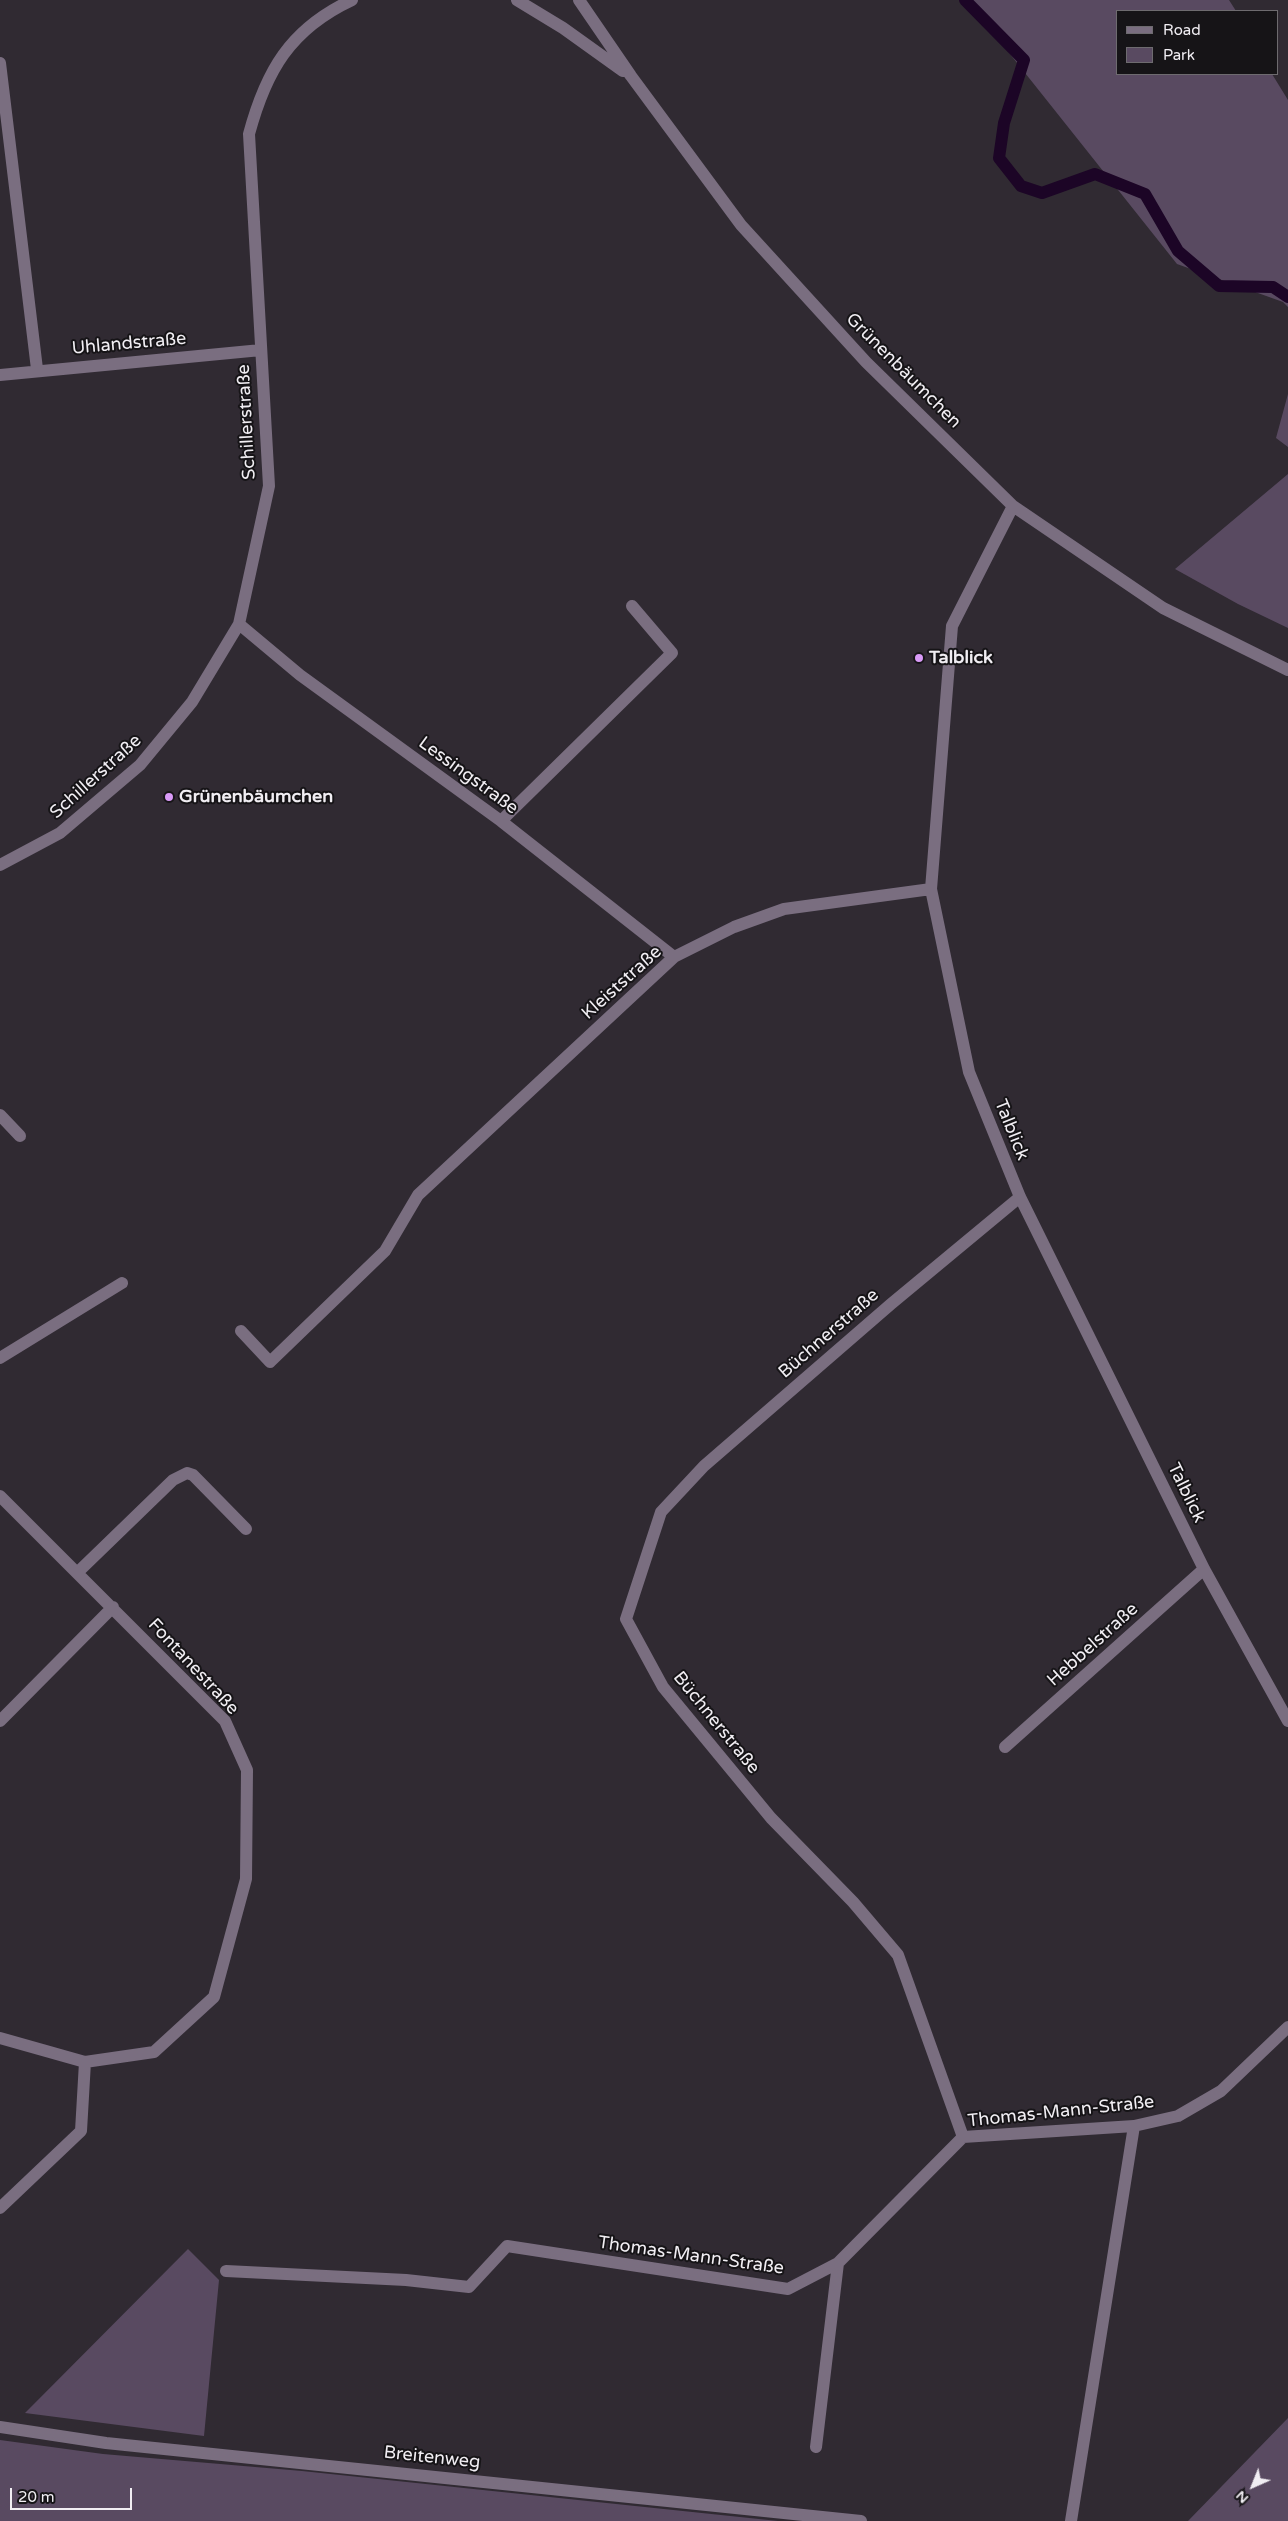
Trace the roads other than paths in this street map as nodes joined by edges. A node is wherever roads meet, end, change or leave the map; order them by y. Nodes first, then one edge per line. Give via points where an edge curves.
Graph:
1 (352, 0) edge
2 (517, 0) edge
3 (579, 0) edge
4 (0, 63) edge
5 (631, 76) junction
6 (260, 350) junction
7 (37, 370) junction
8 (0, 375) edge
9 (1013, 506) junction
10 (632, 606) dead end
11 (240, 624) junction
12 (1288, 670) edge
13 (501, 821) junction
14 (0, 865) edge
15 (931, 889) junction
16 (674, 957) junction
17 (0, 1115) edge
18 (20, 1136) dead end
19 (1020, 1197) junction
20 (122, 1283) dead end
21 (241, 1331) dead end
22 (0, 1358) edge
23 (0, 1496) edge
24 (246, 1529) dead end
25 (1204, 1569) junction
26 (78, 1572) junction
27 (113, 1607) junction
28 (0, 1721) edge
29 (1288, 1721) edge
30 (1004, 1747) dead end
31 (1288, 2027) edge
32 (0, 2038) edge
33 (84, 2062) junction
34 (1134, 2126) junction
35 (963, 2137) junction
36 (0, 2208) edge
37 (838, 2263) junction
38 (226, 2271) dead end
39 (0, 2428) edge
40 (816, 2447) dead end
41 (860, 2521) edge
42 (1071, 2521) edge

1 - 6 street, Schillerstraße via 314,22 278,60 254,116 250,134
2 - 5 street
3 - 5 street, Grünenbäumchen
4 - 7 street
5 - 9 street, Grünenbäumchen via 742,224 866,362
6 - 7 street, Uhlandstraße
6 - 11 street, Schillerstraße via 269,486
7 - 8 street, Uhlandstraße
9 - 12 street, Grünenbäumchen via 1163,608
9 - 15 street, Talblick via 952,626
10 - 13 street via 672,653
11 - 13 street, Lessingstraße via 300,675
11 - 14 street, Schillerstraße via 192,702 140,765 60,834
13 - 16 street, Lessingstraße
15 - 16 street, Kleiststraße via 784,909 734,927
15 - 19 street, Talblick via 969,1072
16 - 21 street, Kleiststraße via 418,1195 385,1251 270,1362
17 - 18 street
19 - 25 street, Talblick
19 - 35 street, Büchnerstraße via 704,1466 661,1512 626,1619 662,1687 771,1818 854,1902 898,1955
20 - 22 street
23 - 26 street, Fontanestraße
24 - 26 street via 193,1475 187,1473 173,1480
25 - 29 street, Talblick
25 - 30 street, Hebbelstraße
26 - 27 street, Fontanestraße
27 - 28 street
27 - 33 street, Fontanestraße via 224,1722 247,1770 246,1879 214,1997 154,2052
31 - 34 street, Thomas-Mann-Straße via 1221,2091 1178,2116
32 - 33 street
33 - 36 street via 81,2131
34 - 35 street, Thomas-Mann-Straße
34 - 42 street
35 - 37 street, Thomas-Mann-Straße
37 - 38 street, Thomas-Mann-Straße via 788,2289 507,2246 469,2287 406,2280
37 - 40 street
39 - 41 street, Breitenweg via 106,2443

